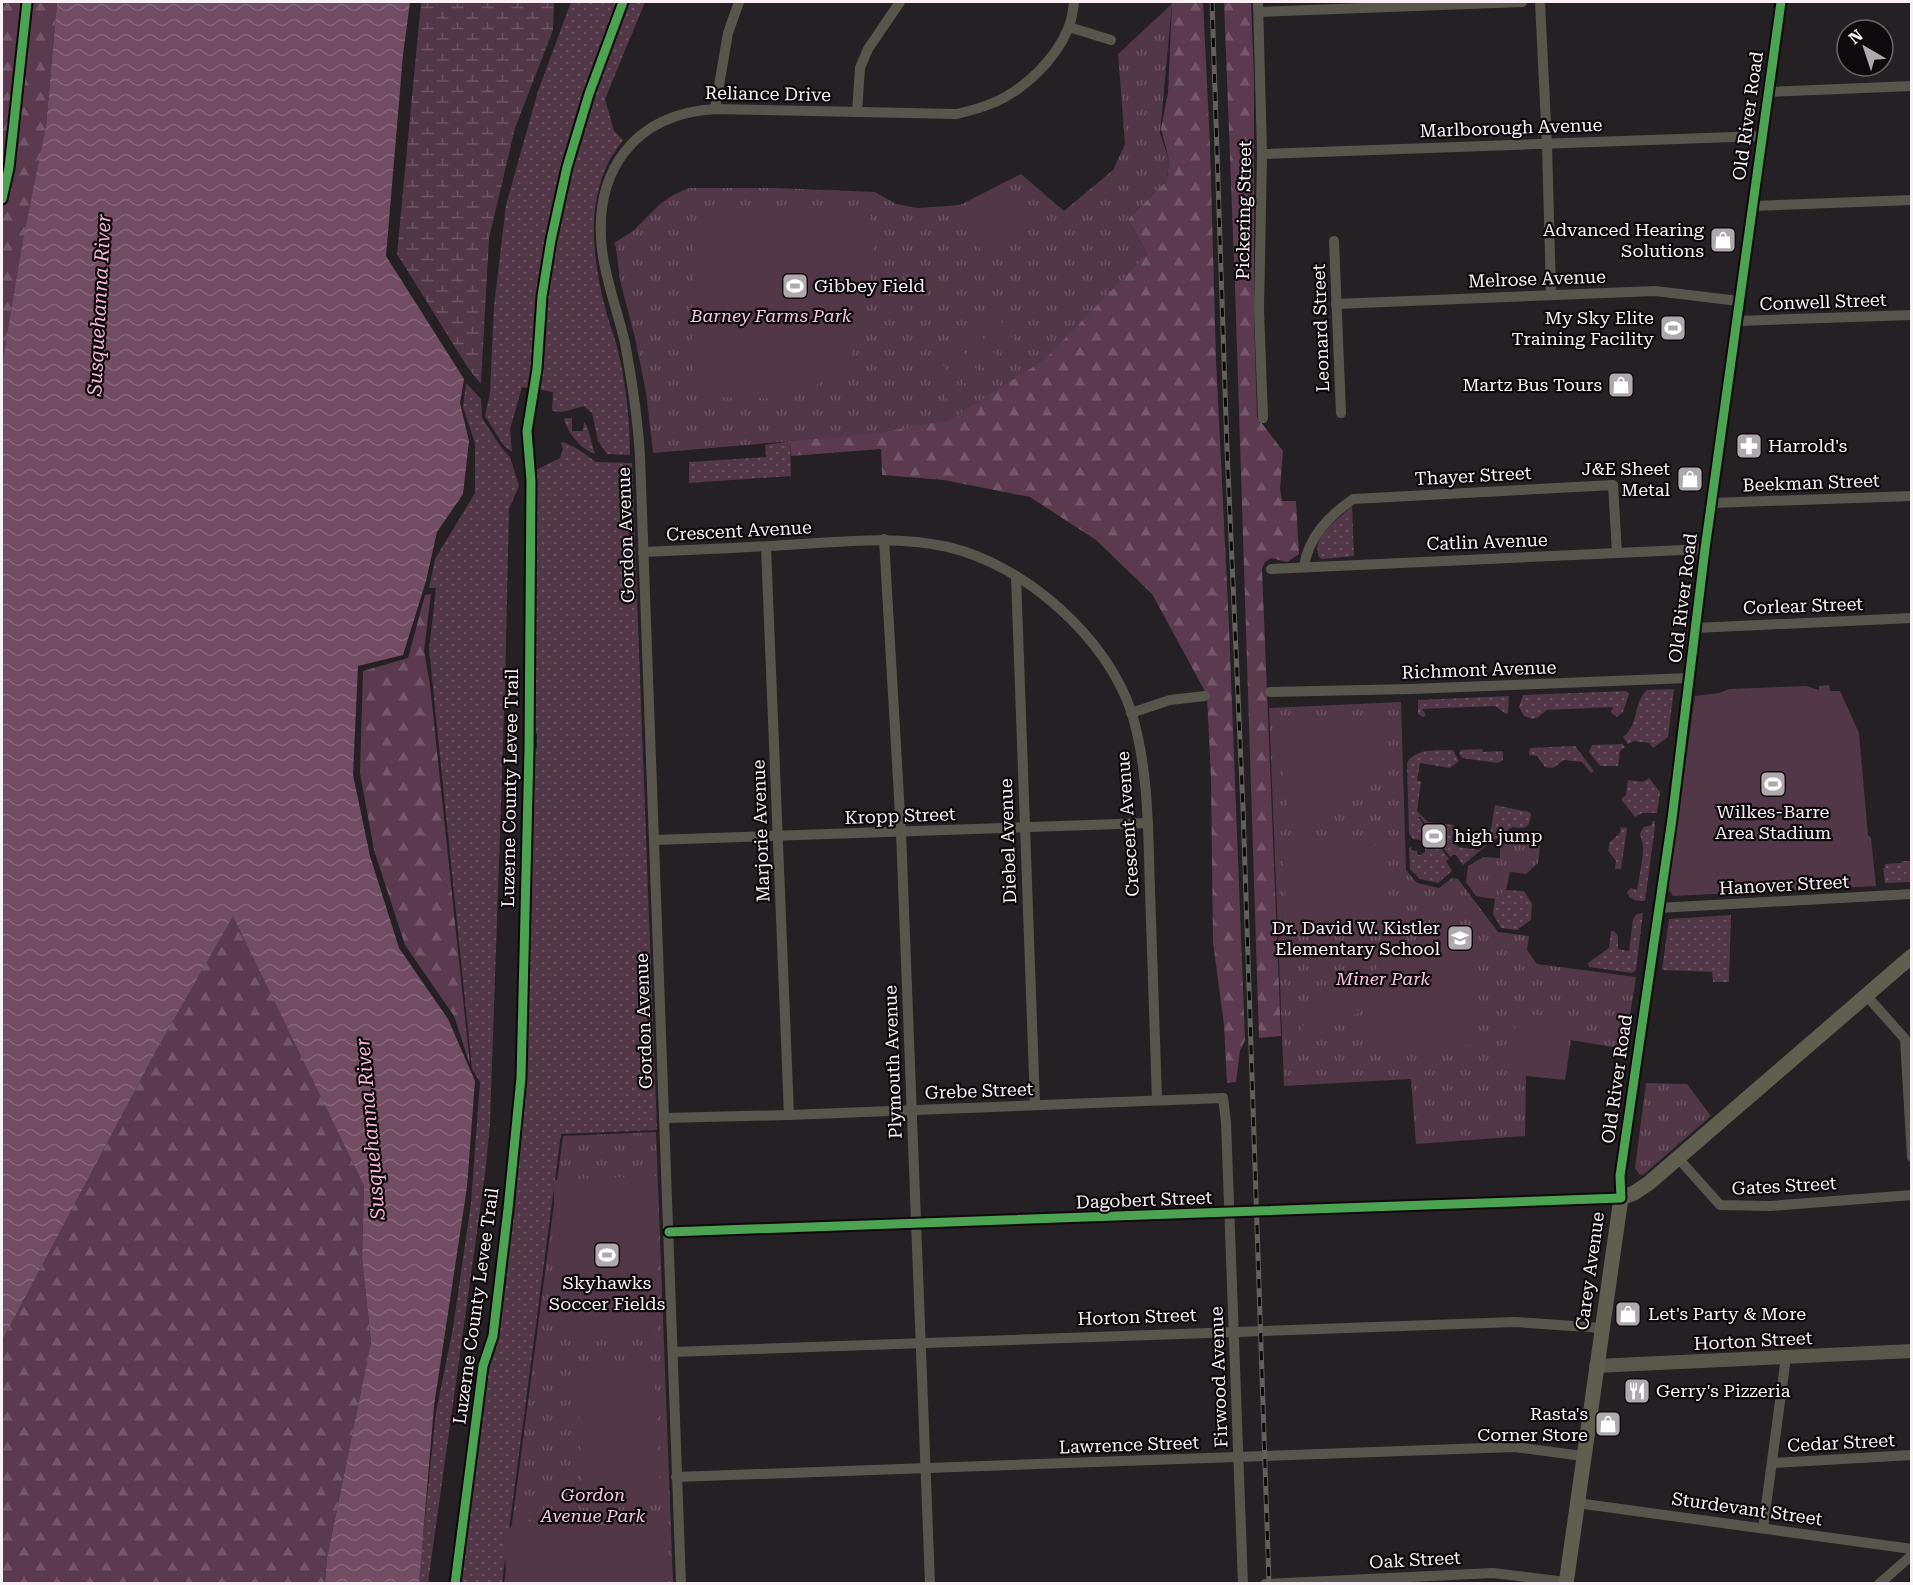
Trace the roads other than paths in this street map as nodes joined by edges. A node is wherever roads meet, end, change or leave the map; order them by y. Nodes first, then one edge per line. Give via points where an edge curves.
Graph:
1 (739, 2) edge
2 (900, 2) edge
3 (1074, 2) edge
4 (1522, 2) edge
5 (1540, 2) edge
6 (1781, 2) edge
7 (1258, 7) edge
8 (1069, 27) junction
9 (1111, 40) dead end
10 (1911, 86) edge
11 (1768, 92) junction
12 (715, 109) junction
13 (857, 112) junction
14 (1762, 136) junction
15 (1547, 144) junction
16 (1262, 154) junction
17 (1911, 200) edge
18 (1753, 206) junction
19 (1334, 242) dead end
20 (1551, 294) junction
21 (1739, 301) junction
22 (1336, 304) junction
23 (1911, 315) edge
24 (1737, 321) junction
25 (1341, 413) dead end
26 (1263, 418) dead end
27 (640, 457) joint
28 (1911, 496) edge
29 (1712, 503) junction
30 (884, 539) junction
31 (766, 547) junction
32 (1705, 549) junction
33 (643, 552) junction
34 (1617, 553) junction
35 (1304, 566) junction
36 (1271, 569) dead end
37 (1016, 576) junction
38 (1911, 618) edge
39 (1695, 628) junction
40 (1689, 678) junction
41 (1270, 692) dead end
42 (1205, 696) dead end
43 (1131, 713) junction
44 (1148, 823) junction
45 (1024, 828) junction
46 (901, 832) junction
47 (778, 837) junction
48 (654, 840) junction
49 (1911, 894) edge
50 (1658, 908) junction
51 (1911, 956) edge
52 (1866, 995) junction
53 (1223, 1098) joint
54 (1157, 1100) junction
55 (1035, 1106) junction
56 (912, 1110) junction
57 (789, 1115) junction
58 (664, 1118) junction
59 (1911, 1157) edge
60 (1678, 1158) junction
61 (1911, 1195) edge
62 (1620, 1198) junction
63 (1229, 1214) junction
64 (915, 1224) junction
65 (669, 1232) junction
66 (1602, 1328) junction
67 (1234, 1331) junction
68 (920, 1343) junction
69 (1911, 1351) edge
70 (673, 1352) junction
71 (1786, 1357) junction
72 (1596, 1366) junction
73 (1911, 1455) edge
74 (1583, 1456) junction
75 (1238, 1458) junction
76 (1772, 1463) junction
77 (926, 1468) junction
78 (676, 1477) junction
79 (1577, 1503) junction
80 (1763, 1528) junction
81 (1911, 1549) edge
82 (1911, 1555) edge
83 (1566, 1583) edge
84 (681, 1584) edge
85 (930, 1584) edge
86 (1243, 1584) edge
87 (1264, 1584) edge
88 (1879, 1584) edge

1 - 12 street via 728,33
2 - 13 street via 868,49 860,68
3 - 8 street, Reliance Drive
4 - 7 street
5 - 15 street
6 - 11 street, Old River Road
7 - 16 street, Pickering Street
8 - 9 street
8 - 13 street, Reliance Drive via 1061,43 1027,82 994,103 957,114
10 - 11 street
11 - 14 street, Old River Road
12 - 13 street, Reliance Drive
12 - 27 street, Reliance Drive via 674,116 643,133 620,159 603,199 602,252 636,404
14 - 15 street, Marlborough Avenue
14 - 18 street, Old River Road
15 - 16 street, Marlborough Avenue
15 - 20 street
16 - 26 street, Pickering Street via 1259,310
17 - 18 street
18 - 21 street, Old River Road
19 - 22 street, Leonard Street
20 - 21 street, Melrose Avenue via 1655,291
20 - 22 street, Melrose Avenue
21 - 24 street, Old River Road
22 - 25 street, Leonard Street
23 - 24 street, Conwell Street
24 - 29 street, Old River Road
27 - 33 street, Gordon Avenue
28 - 29 street, Beekman Street
29 - 32 street, Old River Road
30 - 31 street, Crescent Avenue
30 - 37 street, Crescent Avenue via 948,547
30 - 46 street, Plymouth Avenue
31 - 33 street, Crescent Avenue
31 - 47 street, Marjorie Avenue
32 - 34 street, Catlin Avenue
32 - 39 street, Old River Road
33 - 48 street, Gordon Avenue
34 - 35 street, Catlin Avenue
34 - 35 street, Thayer Street via 1612,485 1353,499 1317,532 1306,550
35 - 36 street, Catlin Avenue
37 - 43 street, Crescent Avenue via 1066,614 1094,644
37 - 45 street, Diebel Avenue
38 - 39 street, Corlear Street
39 - 40 street, Old River Road
40 - 41 street, Richmont Avenue
40 - 50 street, Old River Road
42 - 43 street via 1170,700
43 - 44 street, Crescent Avenue via 1142,760
44 - 45 street, Kropp Street
44 - 54 street, Crescent Avenue
45 - 46 street, Kropp Street
45 - 55 street, Diebel Avenue
46 - 47 street, Kropp Street
46 - 56 street, Plymouth Avenue
47 - 48 street, Kropp Street
47 - 57 street, Marjorie Avenue
48 - 58 street, Gordon Avenue
49 - 50 street, Hanover Street
50 - 62 street, Old River Road
51 - 52 main road, Carey Avenue
52 - 59 street via 1905,1039
52 - 60 main road, Carey Avenue
53 - 54 street, Grebe Street
53 - 63 street, Firwood Avenue
54 - 55 street, Grebe Street
55 - 56 street, Grebe Street
56 - 57 street, Grebe Street
56 - 64 street, Plymouth Avenue
57 - 58 street, Grebe Street
58 - 65 street, Gordon Avenue
60 - 61 street, Gates Street via 1719,1205 1770,1206
60 - 62 main road, Carey Avenue via 1649,1183
62 - 63 street, Dagobert Street
62 - 66 main road, Carey Avenue
63 - 64 street, Dagobert Street
63 - 67 street, Firwood Avenue
64 - 65 street, Dagobert Street
64 - 68 street, Plymouth Avenue
65 - 70 street, Gordon Avenue
66 - 67 street, Horton Street via 1515,1322
66 - 72 main road, Carey Avenue
67 - 68 street, Horton Street
67 - 75 street, Firwood Avenue
68 - 70 street, Horton Street
68 - 77 street, Plymouth Avenue
69 - 71 main road, Horton Street
70 - 78 street, Gordon Avenue
71 - 72 main road, Horton Street
71 - 76 street
72 - 74 main road, Carey Avenue
73 - 76 street, Cedar Street
74 - 75 street, Lawrence Street via 1514,1448
74 - 79 main road, Carey Avenue
75 - 77 street, Lawrence Street
75 - 86 street, Firwood Avenue
76 - 80 street
77 - 78 street, Lawrence Street
77 - 85 street, Plymouth Avenue
78 - 84 street, Gordon Avenue
79 - 80 street, Sturdevant Street
79 - 83 main road, Carey Avenue
80 - 81 street, Sturdevant Street
82 - 88 street
83 - 87 street, Oak Street via 1492,1573

